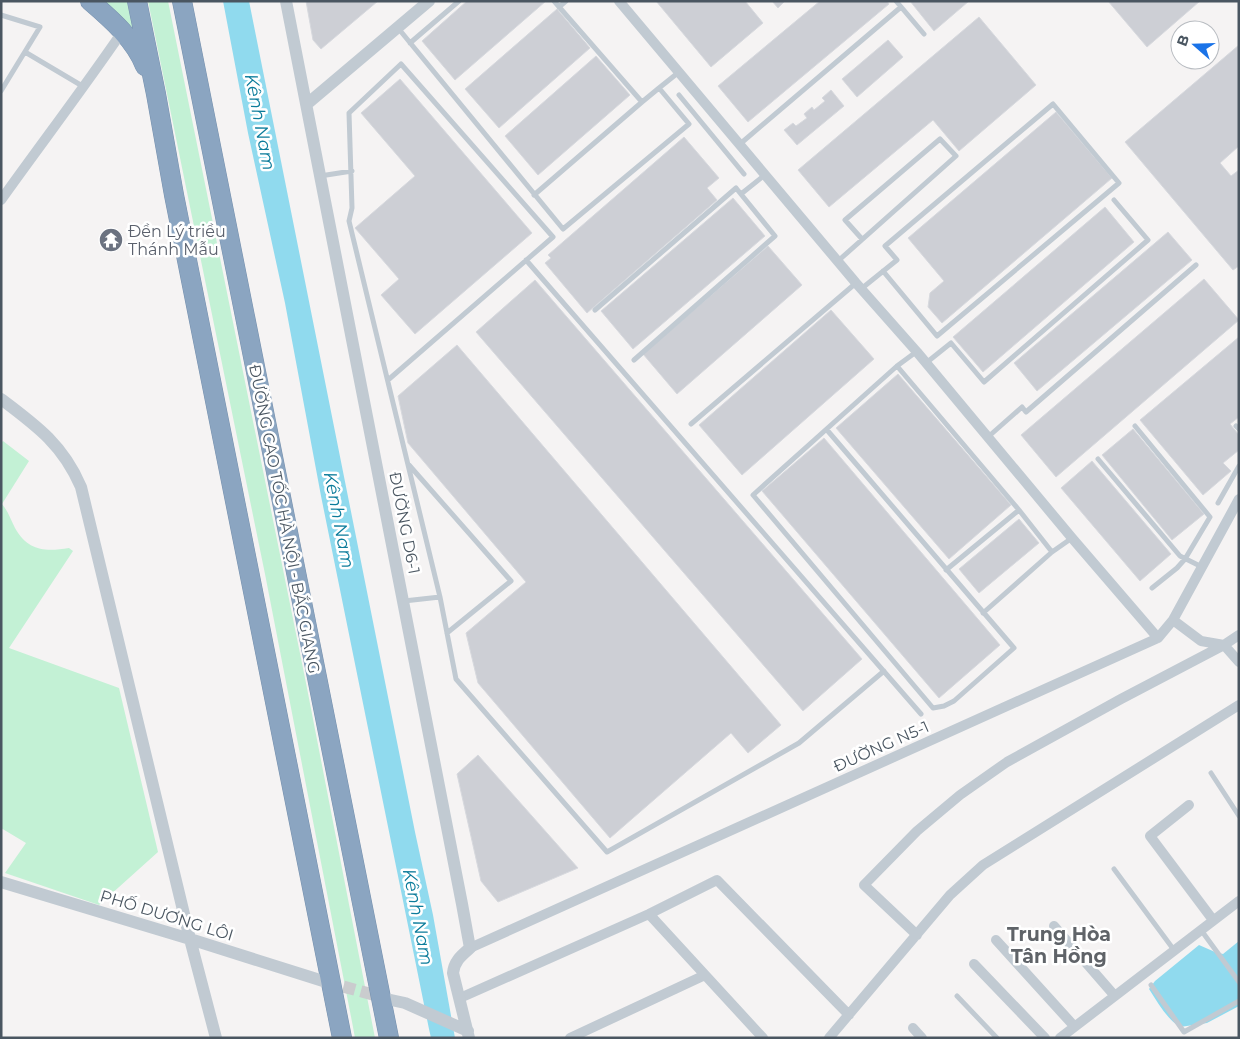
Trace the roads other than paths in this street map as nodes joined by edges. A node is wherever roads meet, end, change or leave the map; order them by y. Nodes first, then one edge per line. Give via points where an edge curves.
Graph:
1 (90, 1) edge
2 (137, 1) edge
3 (182, 1) edge
4 (286, 1) edge
5 (459, 1) edge
6 (554, 1) edge
7 (566, 1) edge
8 (618, 1) edge
9 (896, 1) edge
10 (427, 2) edge
11 (559, 7) junction
12 (901, 7) junction
13 (1, 15) edge
14 (397, 28) junction
15 (122, 32) junction
16 (924, 34) dead end
17 (410, 43) junction
18 (25, 52) junction
19 (679, 72) junction
20 (85, 87) junction
21 (659, 88) junction
22 (1, 91) edge
23 (156, 94) junction
24 (679, 95) dead end
25 (642, 102) junction
26 (307, 104) junction
27 (740, 144) junction
28 (352, 171) junction
29 (744, 174) dead end
30 (766, 174) junction
31 (320, 176) junction
32 (741, 194) junction
33 (534, 195) junction
34 (1, 200) edge
35 (1114, 200) dead end
36 (862, 239) junction
37 (526, 260) junction
38 (838, 261) junction
39 (1196, 265) dead end
40 (883, 271) junction
41 (859, 286) junction
42 (595, 310) dead end
43 (917, 352) junction
44 (634, 360) dead end
45 (926, 363) junction
46 (897, 366) junction
47 (388, 380) junction
48 (1, 399) edge
49 (691, 424) dead end
50 (1134, 426) dead end
51 (827, 430) junction
52 (988, 437) junction
53 (1098, 459) dead end
54 (408, 464) junction
55 (1239, 466) edge
56 (1239, 499) edge
57 (1218, 503) dead end
58 (1019, 510) junction
59 (1072, 538) junction
60 (1052, 552) junction
61 (1185, 559) junction
62 (1202, 567) junction
63 (946, 570) junction
64 (1152, 588) dead end
65 (440, 597) junction
66 (404, 601) junction
67 (984, 613) junction
68 (1172, 620) junction
69 (447, 633) junction
70 (1239, 635) edge
71 (1158, 638) junction
72 (1224, 645) junction
73 (1239, 662) edge
74 (884, 671) junction
75 (1239, 705) edge
76 (921, 714) dead end
77 (1211, 773) dead end
78 (1189, 805) dead end
79 (1239, 816) edge
80 (1114, 869) dead end
81 (1, 882) edge
82 (1239, 901) edge
83 (649, 914) junction
84 (1212, 920) junction
85 (1054, 926) dead end
86 (1200, 930) junction
87 (917, 935) junction
88 (190, 939) junction
89 (996, 940) dead end
90 (470, 948) junction
91 (1174, 950) junction
92 (974, 964) dead end
93 (706, 975) junction
94 (323, 981) tunnel mouth
95 (1239, 982) edge
96 (1151, 985) dead end
97 (957, 996) dead end
98 (1114, 996) junction
99 (460, 998) junction
100 (391, 1000) tunnel mouth
101 (1239, 1001) edge
102 (849, 1015) junction
103 (913, 1028) dead end
104 (1072, 1031) edge
105 (469, 1034) edge
106 (216, 1038) edge
107 (342, 1038) edge
108 (389, 1038) edge
109 (570, 1038) edge
110 (763, 1038) edge
111 (829, 1038) edge
112 (922, 1038) edge
113 (997, 1038) edge
114 (1045, 1038) edge
115 (1060, 1038) edge

1 - 15 highway
2 - 23 highway
3 - 108 highway, ĐƯỜNG CAO TỐC HÀ NỘI - BẮC GIANG
4 - 26 street, ĐƯỜNG D6-1
5 - 17 lane
6 - 11 lane
7 - 11 lane
8 - 19 street
9 - 12 lane
10 - 14 street
11 - 25 lane
12 - 16 lane
12 - 27 lane
13 - 18 lane via 40,27
14 - 17 lane
14 - 26 street
15 - 20 street
15 - 23 highway via 142,59
17 - 33 lane
18 - 20 lane
18 - 22 lane
19 - 21 lane
19 - 27 street
20 - 34 street via 49,131
21 - 25 lane
21 - 33 lane via 689,124 562,229
23 - 107 highway
24 - 29 lane
25 - 33 lane
26 - 31 street, ĐƯỜNG D6-1
27 - 30 street
28 - 31 lane
28 - 37 lane via 349,113 401,64 553,237
28 - 47 lane via 349,221
30 - 32 lane
30 - 38 street
31 - 66 street, ĐƯỜNG D6-1
32 - 42 lane via 736,188
32 - 44 lane via 775,236
35 - 45 lane via 1148,240 992,376 984,382 950,344
36 - 36 lane via 956,156 940,139 845,220
36 - 38 lane
37 - 47 lane
37 - 74 lane
38 - 41 street
39 - 52 lane via 1026,412 1022,407
40 - 40 lane via 897,260 885,246 1053,104 1119,183 937,336
40 - 41 lane
41 - 43 street
41 - 49 lane
43 - 45 street
43 - 46 lane
45 - 52 street
46 - 51 lane
46 - 58 lane
47 - 54 lane
48 - 88 street via 53,442 81,487
50 - 61 lane via 1210,517
51 - 63 lane
51 - 67 lane via 753,495 934,708 954,701 1014,648
52 - 59 street
53 - 61 lane
54 - 65 lane
54 - 69 lane via 511,581
55 - 57 lane
56 - 62 street, ĐƯỜNG N5-1
58 - 60 lane
58 - 63 lane
59 - 60 lane
59 - 71 street
60 - 67 lane
61 - 62 lane
61 - 64 lane
62 - 68 street, ĐƯỜNG N5-1
63 - 67 lane
65 - 66 lane
65 - 69 lane
66 - 90 street, ĐƯỜNG D6-1
68 - 71 street, ĐƯỜNG N5-1
68 - 72 street via 1201,641
69 - 74 lane via 456,679 607,852 800,743
70 - 72 street
71 - 90 street, ĐƯỜNG N5-1
72 - 73 street
72 - 87 street via 1007,762 917,831 864,885
74 - 76 lane
75 - 87 street via 984,865 950,895
77 - 79 lane
78 - 84 street via 1150,836
80 - 91 lane
81 - 88 street, PHỐ DƯƠNG LÔI
82 - 84 street
83 - 93 street
83 - 99 street
83 - 102 street via 716,880
84 - 86 street
85 - 98 street
86 - 91 street
86 - 95 lane
87 - 102 street
88 - 94 street, PHỐ DƯƠNG LÔI
88 - 106 street
89 - 104 street
90 - 99 street via 453,967
91 - 98 street
92 - 114 street
93 - 109 street
93 - 110 street
96 - 101 lane via 1184,1032
97 - 113 lane
98 - 104 street
99 - 105 street
100 - 105 street via 451,1023
102 - 111 street
103 - 112 street
104 - 115 street

